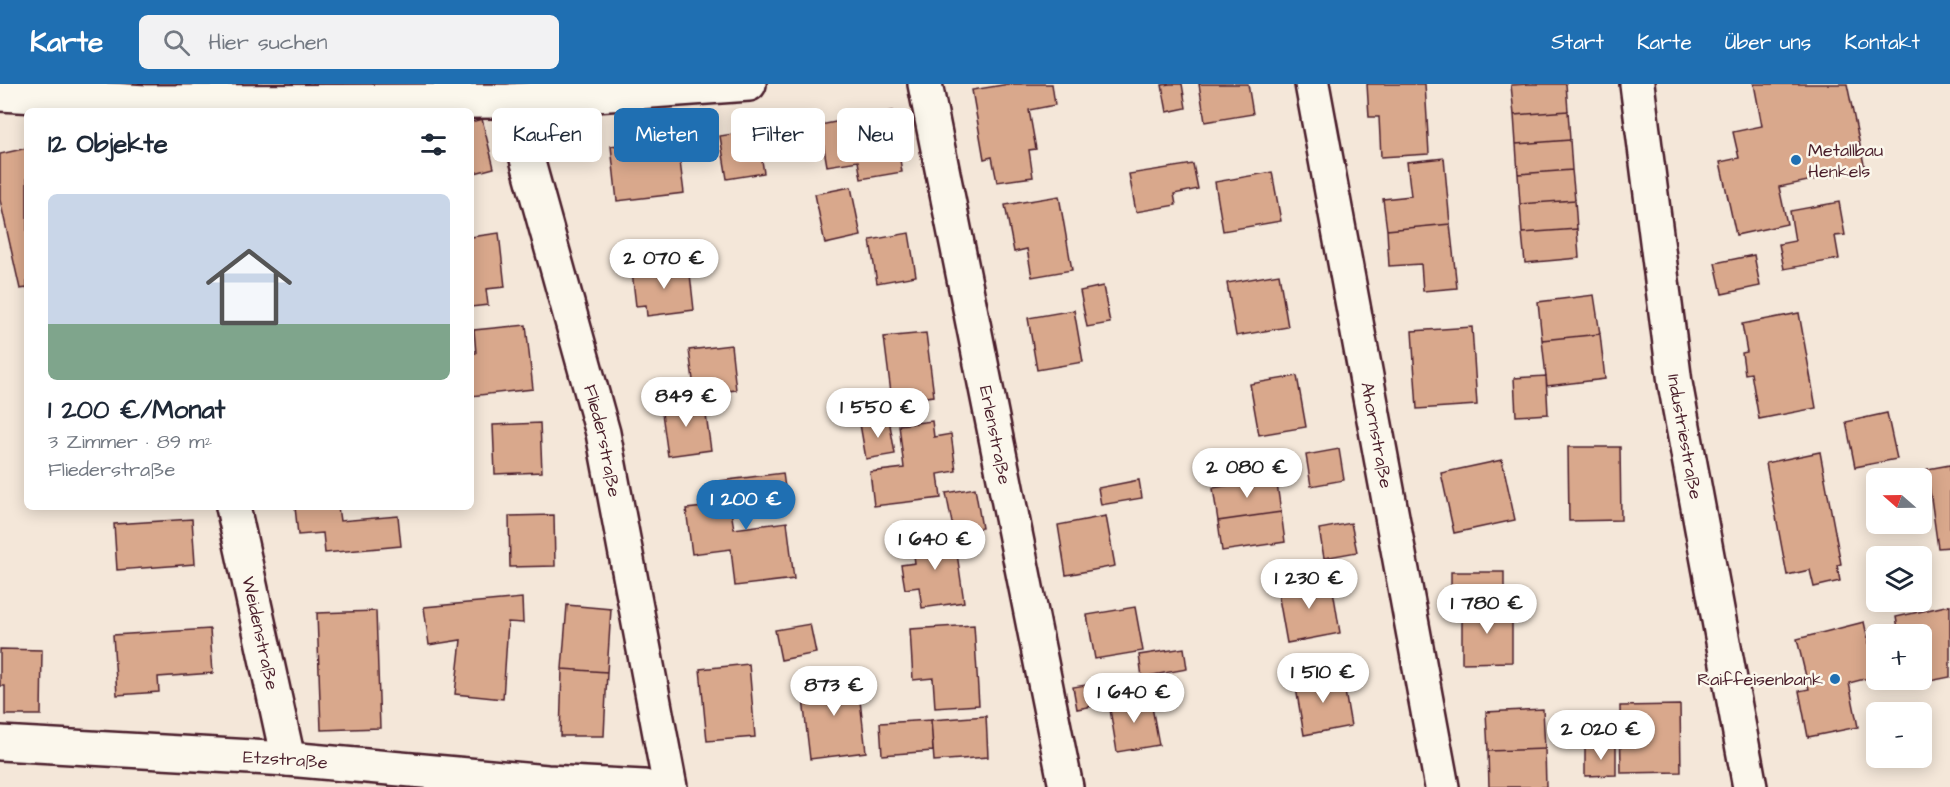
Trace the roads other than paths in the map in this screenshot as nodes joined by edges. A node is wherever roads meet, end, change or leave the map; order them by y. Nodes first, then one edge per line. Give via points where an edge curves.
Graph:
1 (749, 84) edge
2 (925, 84) edge
3 (1312, 84) edge
4 (1637, 84) edge
5 (0, 94) edge
6 (511, 101) junction
7 (147, 106) edge
8 (234, 510) edge
9 (0, 743) edge
10 (288, 759) junction
11 (548, 785) edge
12 (644, 787) edge
13 (670, 787) edge
14 (1066, 787) edge
15 (1442, 787) edge
16 (1750, 787) edge

1 - 6 street
2 - 14 street, Erlenstraße
3 - 15 street, Ahornstraße
4 - 16 street, Industriestraße via 1675,383
5 - 7 street
6 - 7 street
6 - 13 street, Fliederstraße via 603,433
8 - 10 street, Weidenstraße
9 - 10 street, Etzstraße
10 - 11 street, Etzstraße
11 - 12 street, Etzstraße

